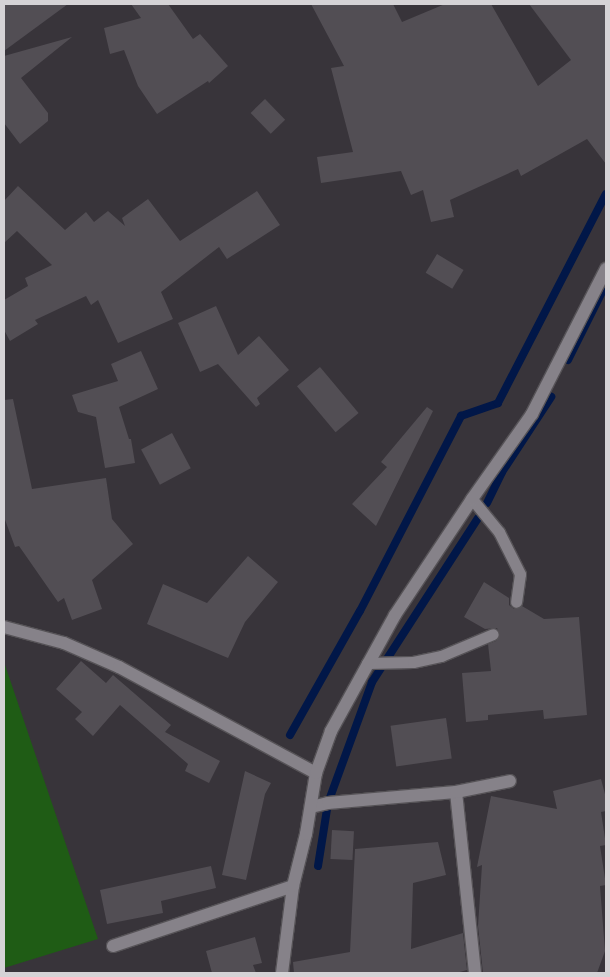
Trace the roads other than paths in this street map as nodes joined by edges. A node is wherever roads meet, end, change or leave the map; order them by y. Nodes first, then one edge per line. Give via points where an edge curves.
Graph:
1 (606, 269) edge
2 (472, 499) junction
3 (516, 602) dead end
4 (4, 627) edge
5 (493, 634) dead end
6 (367, 663) junction
7 (316, 773) junction
8 (510, 781) dead end
9 (456, 792) junction
10 (311, 807) junction
11 (293, 886) junction
12 (113, 946) dead end
13 (282, 973) edge
14 (475, 973) edge

1 - 2 street via 532,414
2 - 3 lane via 499,532 520,574
2 - 6 street
4 - 7 street via 64,643 119,667
5 - 6 lane via 441,656 413,662
6 - 7 street via 331,731
7 - 10 street
8 - 9 street
9 - 10 street
9 - 14 street
10 - 11 street
11 - 12 street
11 - 13 street

